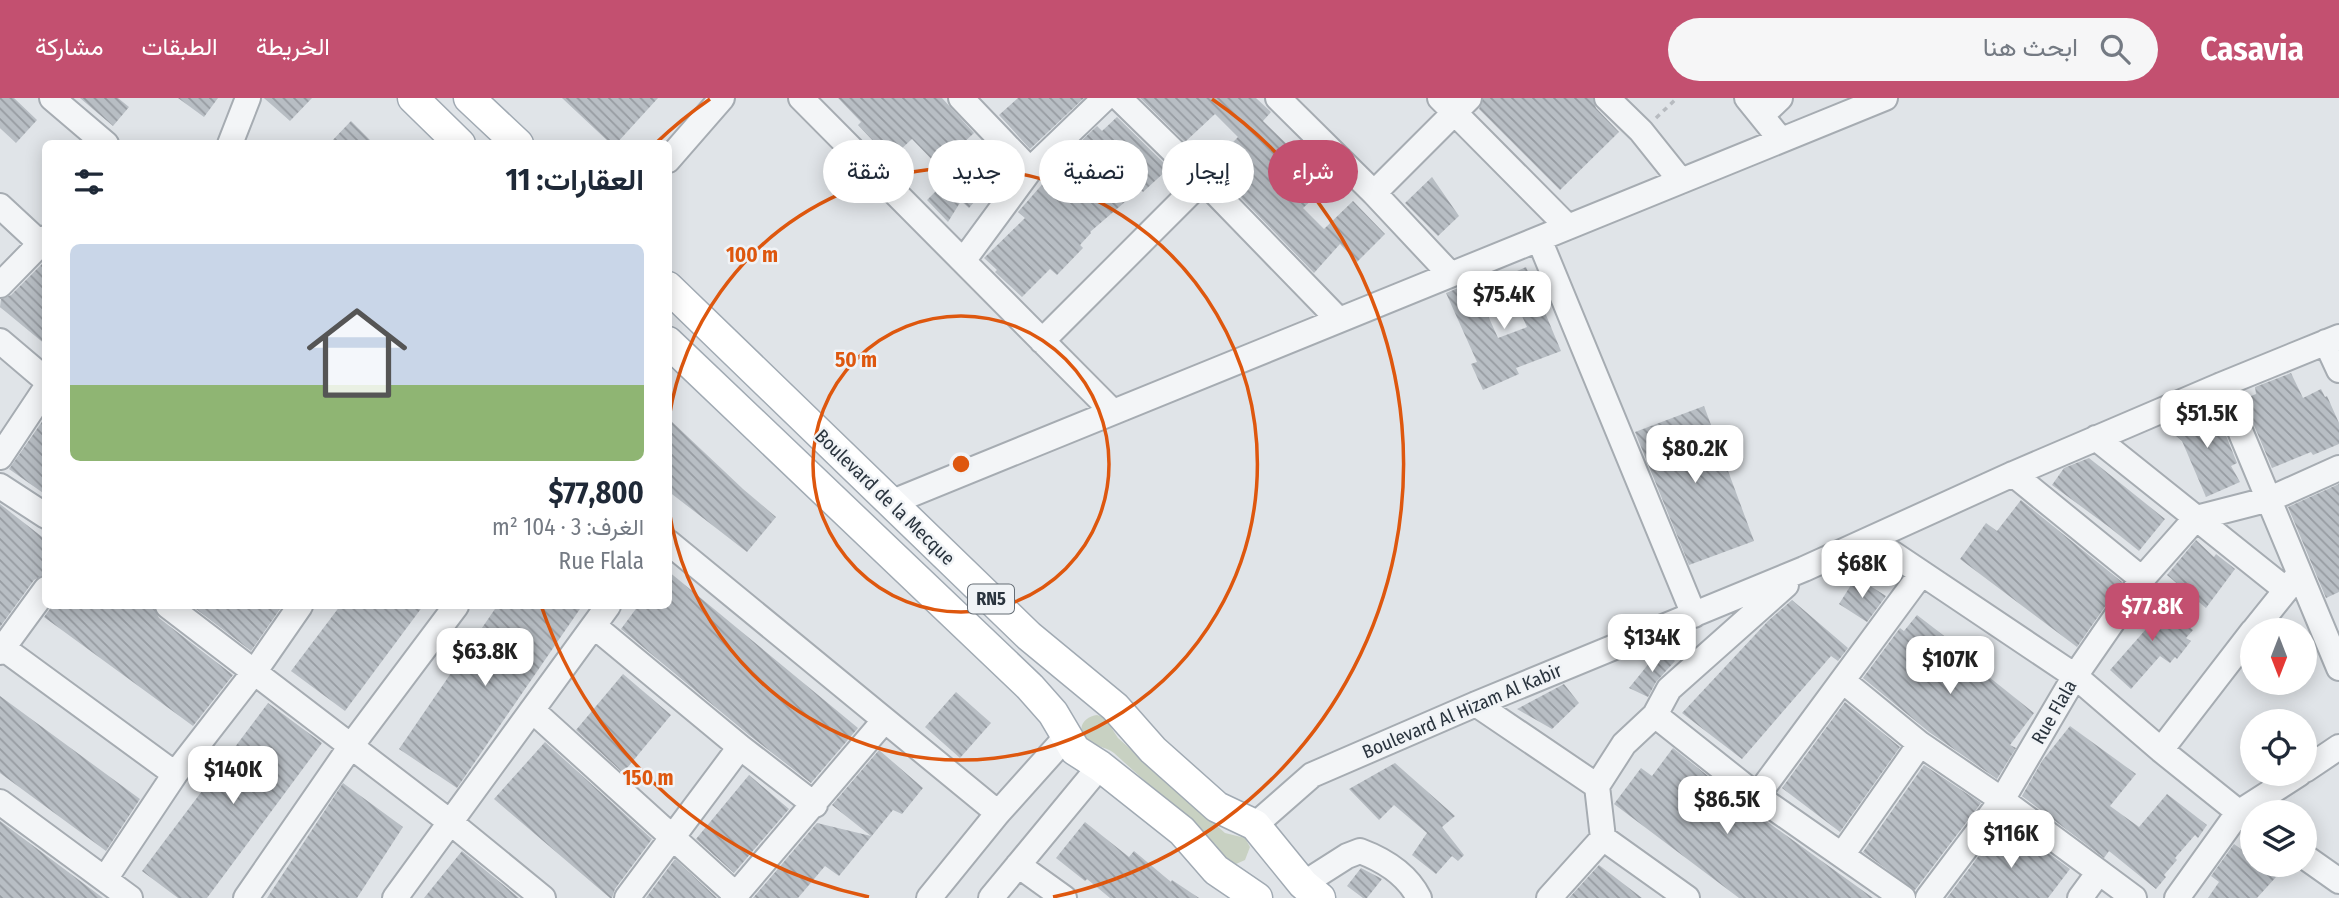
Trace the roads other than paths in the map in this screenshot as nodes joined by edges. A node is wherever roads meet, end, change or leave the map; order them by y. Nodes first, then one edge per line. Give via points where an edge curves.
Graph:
1 (52, 98) edge
2 (248, 98) edge
3 (413, 98) edge
4 (469, 98) edge
5 (722, 98) edge
6 (801, 98) edge
7 (961, 98) edge
8 (1105, 98) edge
9 (1119, 98) edge
10 (1278, 98) edge
11 (1607, 98) edge
12 (1780, 98) edge
13 (1885, 98) edge
14 (1455, 103) edge
15 (1754, 106) edge
16 (101, 140) edge
17 (232, 140) edge
18 (456, 140) edge
19 (514, 140) edge
20 (1162, 140) edge
21 (1781, 140) junction
22 (672, 155) edge
23 (1030, 170) junction
24 (1681, 181) junction
25 (1374, 193) junction
26 (1180, 203) edge
27 (1225, 203) edge
28 (0, 206) edge
29 (1567, 227) junction
30 (1538, 239) junction
31 (42, 240) edge
32 (42, 242) edge
33 (963, 261) junction
34 (1450, 274) junction
35 (0, 285) edge
36 (672, 291) edge
37 (1338, 319) junction
38 (2332, 340) edge
39 (0, 341) edge
40 (1042, 341) junction
41 (672, 346) edge
42 (2339, 370) edge
43 (42, 377) edge
44 (2221, 385) junction
45 (42, 394) edge
46 (1112, 411) junction
47 (2096, 438) junction
48 (0, 457) edge
49 (2339, 468) edge
50 (2013, 474) junction
51 (0, 486) edge
52 (2270, 499) junction
53 (890, 503) junction
54 (42, 513) edge
55 (2196, 518) junction
56 (1871, 539) junction
57 (672, 545) edge
58 (1804, 569) junction
59 (1921, 574) junction
60 (2142, 579) junction
61 (2293, 581) junction
62 (42, 594) edge
63 (172, 609) edge
64 (298, 609) edge
65 (454, 609) edge
66 (1694, 615) junction
67 (601, 616) edge
68 (2263, 618) edge
69 (2240, 648) edge
70 (1, 650) edge
71 (2339, 668) edge
72 (255, 671) junction
73 (2075, 676) junction
74 (1843, 681) junction
75 (1476, 704) junction
76 (1115, 707) junction
77 (532, 710) junction
78 (1656, 715) junction
79 (884, 721) junction
80 (1066, 734) junction
81 (1920, 744) junction
82 (351, 746) junction
83 (740, 747) junction
84 (2339, 747) edge
85 (2161, 750) junction
86 (2317, 762) edge
87 (1100, 766) junction
88 (175, 774) junction
89 (1597, 786) junction
90 (2284, 786) edge
91 (1757, 796) junction
92 (2002, 800) junction
93 (2267, 800) edge
94 (0, 802) edge
95 (815, 805) junction
96 (998, 813) junction
97 (2240, 814) edge
98 (450, 822) junction
99 (2240, 824) edge
100 (1259, 830) junction
101 (671, 838) junction
102 (1603, 838) junction
103 (1842, 855) junction
104 (1018, 865) junction
105 (2099, 872) junction
106 (1224, 875) junction
107 (105, 879) junction
108 (1312, 891) edge
109 (734, 896) edge
110 (130, 898) edge
111 (246, 898) edge
112 (395, 898) edge
113 (543, 898) edge
114 (627, 898) edge
115 (929, 898) edge
116 (991, 898) edge
117 (1063, 898) edge
118 (1257, 898) edge
119 (1419, 898) edge
120 (1549, 898) edge
121 (1687, 898) edge
122 (1903, 898) edge
123 (1928, 898) edge
124 (2080, 898) edge
125 (2134, 898) edge
126 (2176, 898) edge

1 - 16 street
2 - 17 street
3 - 18 main road
4 - 19 main road
5 - 22 street
6 - 33 street
7 - 23 street
8 - 23 street
9 - 20 street
10 - 25 street
11 - 24 street
12 - 15 street
13 - 21 street
14 - 25 street
14 - 29 street
15 - 21 street
21 - 24 street
23 - 33 street
24 - 29 street
25 - 34 street
26 - 40 street
27 - 37 street
28 - 31 street
29 - 30 street
30 - 34 street
30 - 66 street
32 - 35 street
33 - 40 street
34 - 37 street
36 - 53 main road, Boulevard de la Mecque / RN5
37 - 46 street
38 - 42 street
38 - 44 street, Boulevard Al Hizam Al Kabir
39 - 43 street
40 - 46 street
41 - 80 main road, Boulevard de la Mecque / RN5 via 977,635 1053,713
44 - 47 street, Boulevard Al Hizam Al Kabir
44 - 52 street
45 - 48 street
46 - 53 street
47 - 50 street, Boulevard Al Hizam Al Kabir
47 - 55 street
49 - 52 street
50 - 56 street, Boulevard Al Hizam Al Kabir
50 - 60 street
51 - 54 street
52 - 55 street
52 - 61 street
53 - 76 main road, Boulevard de la Mecque / RN5 via 1030,636
55 - 60 street, Rue Flala
55 - 61 street
56 - 58 street, Boulevard Al Hizam Al Kabir
56 - 59 street
57 - 79 street
58 - 66 street, Boulevard Al Hizam Al Kabir
58 - 78 street via 1669,689
59 - 73 street
59 - 74 street
60 - 73 street, Rue Flala
61 - 68 street
61 - 71 street
62 - 70 street
63 - 72 street
64 - 72 street
65 - 82 street
66 - 75 street, Boulevard Al Hizam Al Kabir
67 - 77 street
67 - 83 street
69 - 85 street
70 - 88 street
72 - 82 street
72 - 88 street
73 - 85 street
73 - 92 street, Rue Flala
74 - 81 street
74 - 91 street
75 - 89 street
75 - 100 street, Boulevard Al Hizam Al Kabir via 1312,775
76 - 80 main road via 1099,699 1080,702 1068,716
76 - 100 main road, Boulevard de la Mecque / RN5 via 1153,750 1217,807
77 - 98 street
77 - 101 street
78 - 89 street via 1624,744
78 - 91 street
79 - 95 street
79 - 96 street
80 - 87 main road, Boulevard de la Mecque / RN5 via 1075,750
80 - 96 street
81 - 92 street
81 - 103 street
82 - 98 street
82 - 111 street
83 - 95 street
83 - 101 street
84 - 86 street
85 - 97 street
87 - 104 street
87 - 106 main road, Boulevard de la Mecque / RN5 via 1182,831
88 - 107 street
89 - 102 street
90 - 93 street
91 - 103 street
92 - 105 street
92 - 123 street, Rue Flala
94 - 107 street
95 - 109 street
96 - 115 street
98 - 112 street
98 - 113 street
99 - 126 street
100 - 106 main road via 1265,855 1254,872
100 - 108 main road, Boulevard de la Mecque / RN5
101 - 109 street
101 - 114 street
102 - 120 street
102 - 121 street
103 - 122 street
104 - 116 street
104 - 117 street
105 - 124 street
105 - 125 street
106 - 118 main road, Boulevard de la Mecque / RN5
107 - 110 street
108 - 119 street via 1347,856 1360,851 1380,859 1412,883

